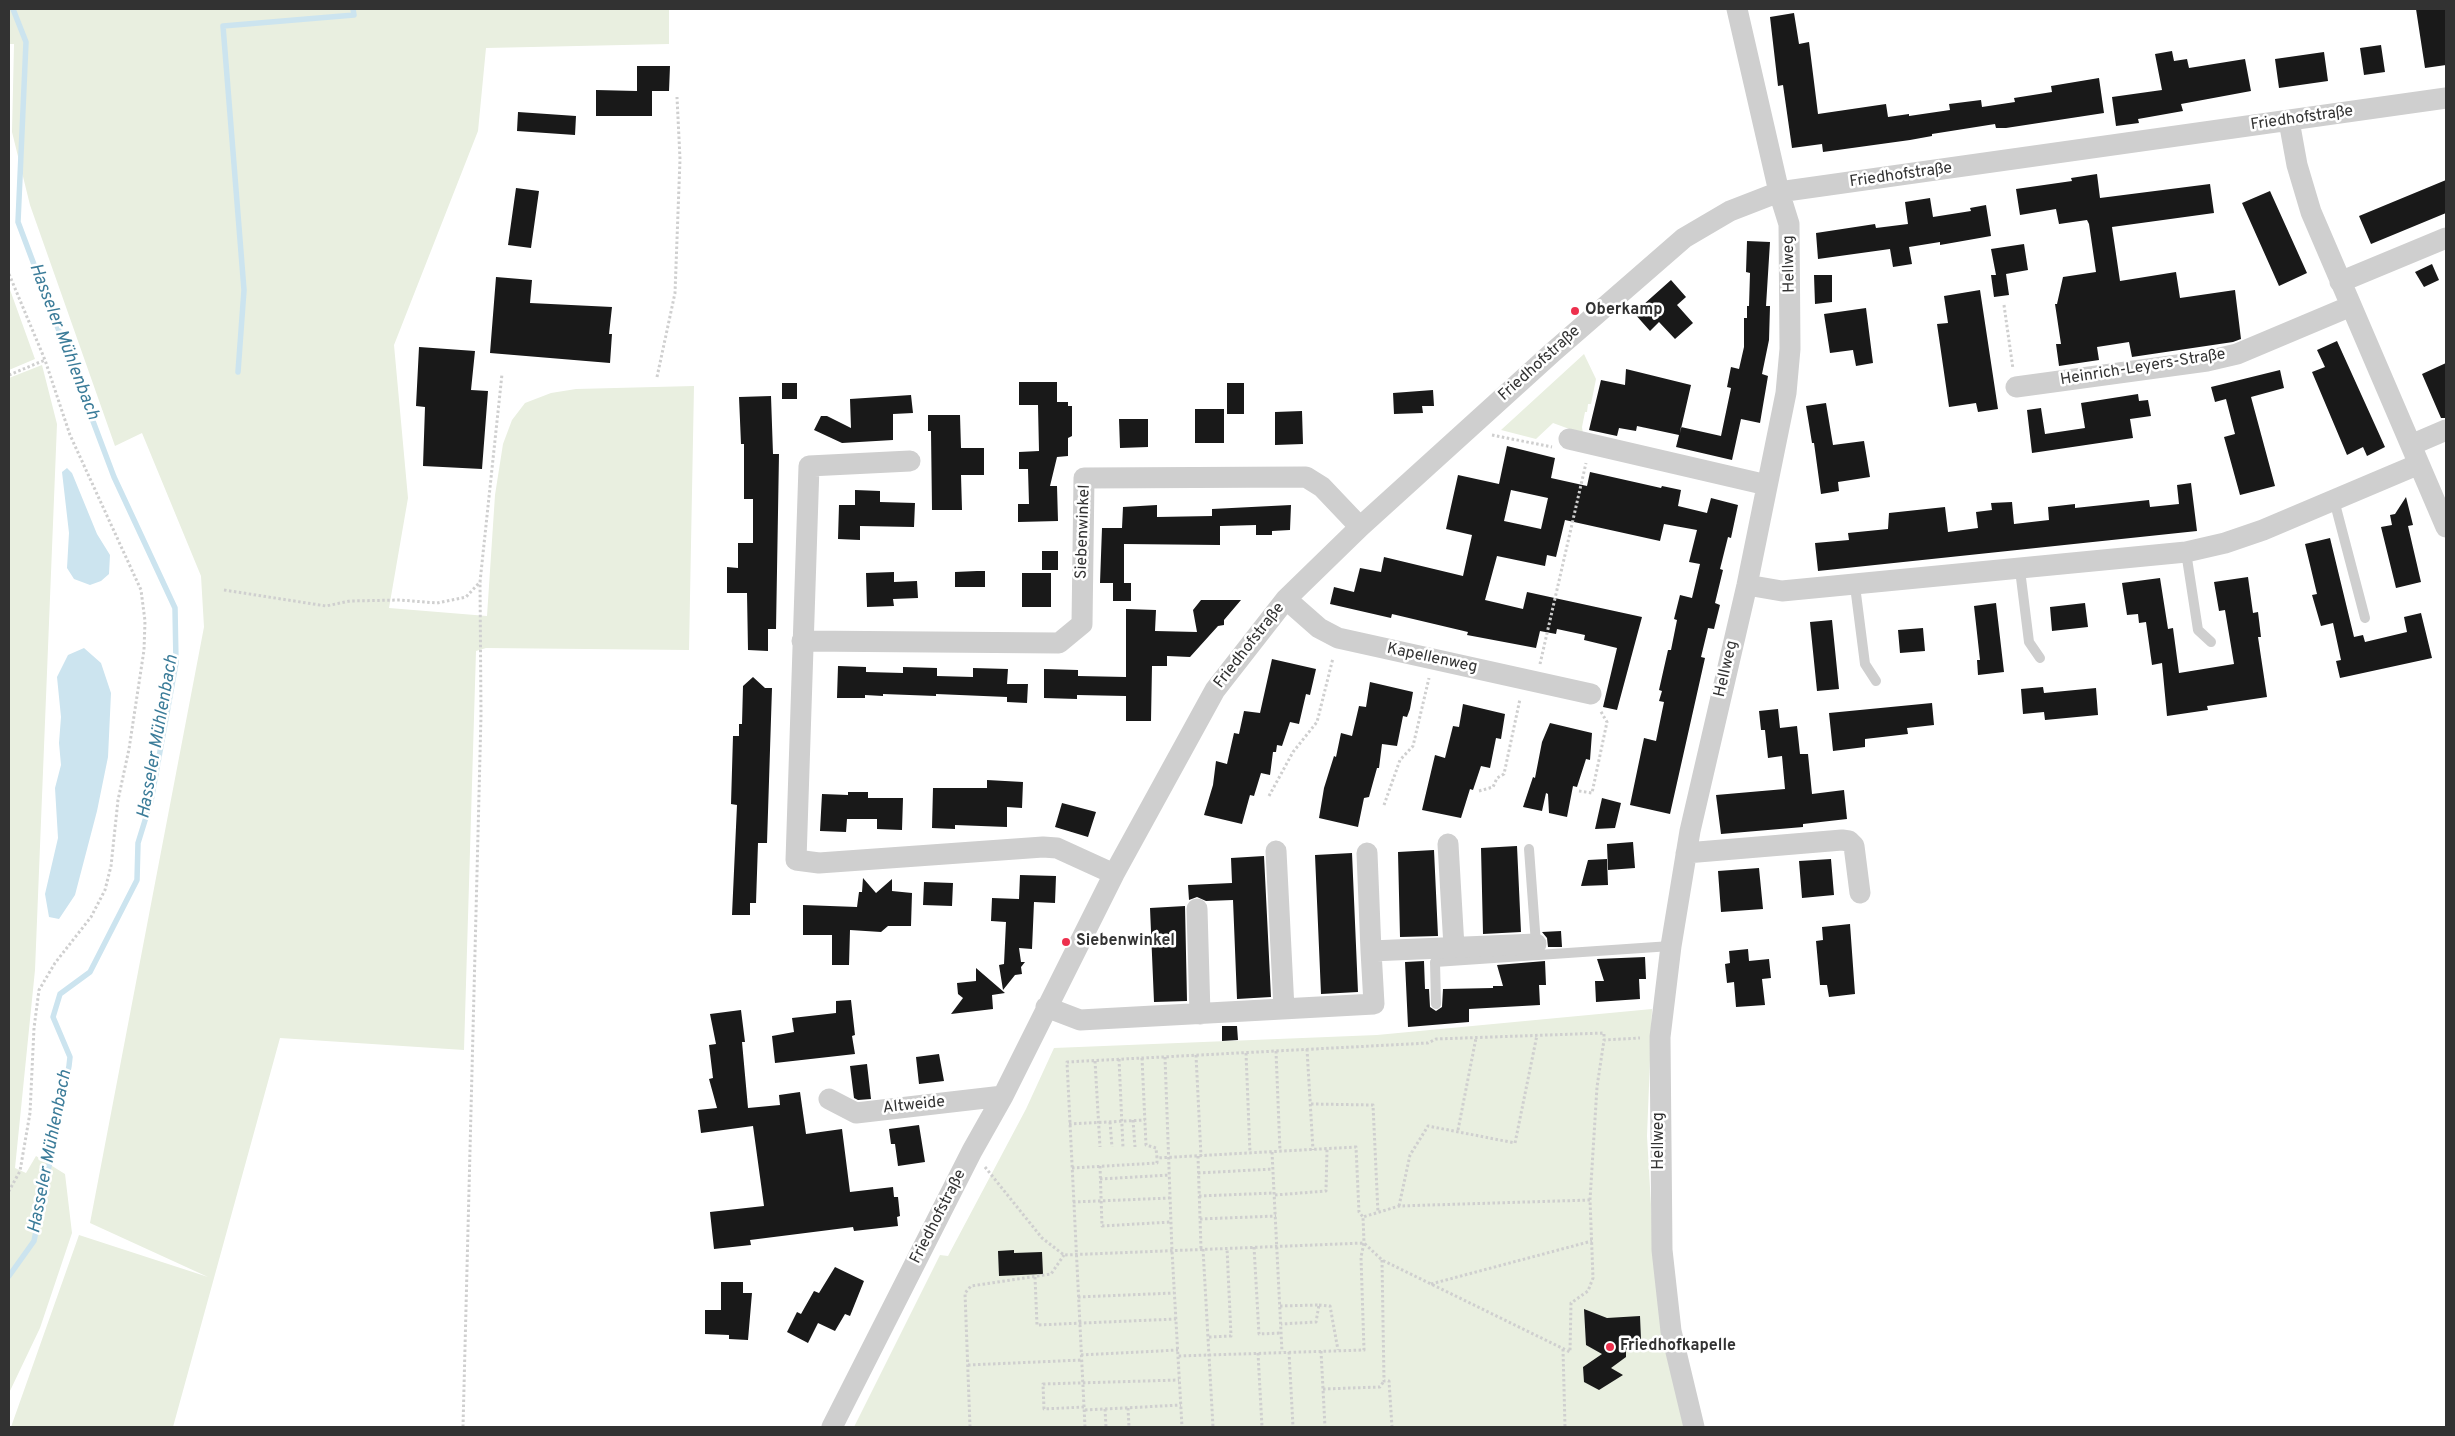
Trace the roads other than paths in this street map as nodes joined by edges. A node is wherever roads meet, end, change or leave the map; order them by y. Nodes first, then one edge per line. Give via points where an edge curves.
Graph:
1 (1737, 9) edge
2 (2446, 98) edge
3 (2290, 121) junction
4 (1780, 192) junction
5 (2446, 238) edge
6 (2340, 282) junction
7 (2351, 306) junction
8 (2016, 386) road end
9 (2446, 430) edge
10 (1565, 444) road end
11 (2415, 454) junction
12 (910, 461) dead end
13 (1767, 485) junction
14 (2334, 500) junction
15 (1360, 527) junction
16 (2446, 528) edge
17 (2186, 552) junction
18 (2020, 570) junction
19 (1747, 585) junction
20 (1855, 586) junction
21 (1286, 599) junction
22 (2365, 618) dead end
23 (802, 641) junction
24 (2211, 642) dead end
25 (2040, 658) dead end
26 (1876, 681) dead end
27 (1591, 694) road end
28 (1448, 844) dead end
29 (1529, 848) dead end
30 (1276, 851) dead end
31 (1367, 853) dead end
32 (1686, 854) junction
33 (1114, 874) junction
34 (1860, 893) dead end
35 (1197, 909) dead end
36 (1536, 944) joint
37 (1671, 946) junction
38 (1454, 947) junction
39 (1371, 951) junction
40 (1436, 1004) dead end
41 (1046, 1007) junction
42 (1284, 1009) junction
43 (1200, 1014) junction
44 (1002, 1096) junction
45 (829, 1099) dead end
46 (832, 1427) edge
47 (1694, 1427) edge

1 - 4 street
2 - 3 street, Friedhofstraße
3 - 4 street, Friedhofstraße
3 - 6 street via 2303,189
4 - 13 street, Hellweg via 1789,224 1790,349 1786,393
4 - 15 street, Friedhofstraße via 1730,211 1684,238
5 - 6 street
6 - 7 street
7 - 8 street, Heinrich-Leyers-Straße via 2237,354 2207,361
7 - 11 street
9 - 11 street
10 - 13 street via 1590,443
11 - 14 street
11 - 16 street
12 - 23 street via 809,466
13 - 19 street, Hellweg
14 - 17 street via 2264,530
14 - 22 lane
15 - 21 street, Friedhofstraße
15 - 23 street, Siebenwinkel via 1322,487 1306,477 1084,478 1082,624 1059,643
17 - 18 street
17 - 24 lane via 2198,630
18 - 20 street
18 - 25 lane via 2029,642
19 - 20 street via 1782,592
19 - 32 street, Hellweg
20 - 26 lane via 1865,664
21 - 27 street, Kapellenweg via 1319,628 1338,638
21 - 33 street, Friedhofstraße via 1215,690
23 - 33 street via 796,860 819,863 1043,847 1057,848
28 - 38 street
29 - 36 lane
30 - 42 street
31 - 39 street
32 - 34 street via 1850,841 1854,846
32 - 37 street, Hellweg
33 - 41 street, Friedhofstraße
35 - 43 street
36 - 38 street
37 - 40 lane via 1435,962
37 - 47 street, Hellweg via 1660,1037 1662,1250 1671,1331
38 - 39 street
39 - 42 street via 1374,1004
41 - 43 street via 1080,1020
41 - 44 street, Friedhofstraße
42 - 43 street
44 - 45 street, Altweide via 856,1113
44 - 46 street, Friedhofstraße

